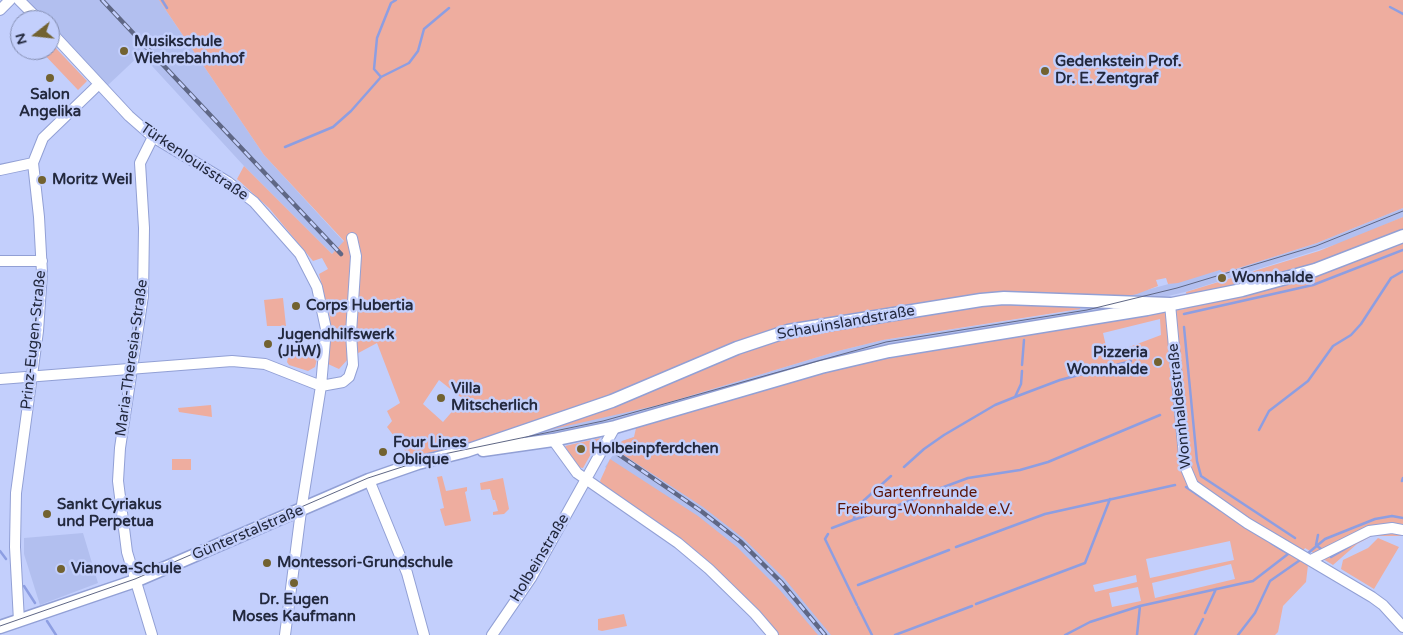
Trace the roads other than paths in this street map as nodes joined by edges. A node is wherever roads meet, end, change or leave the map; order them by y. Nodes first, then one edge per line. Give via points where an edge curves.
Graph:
1 (10, 0) edge
2 (19, 0) edge
3 (0, 10) edge
4 (29, 10) edge
5 (60, 42) edge
6 (98, 84) junction
7 (153, 138) junction
8 (33, 163) junction
9 (0, 170) edge
10 (1403, 236) edge
11 (352, 238) dead end
12 (0, 261) edge
13 (42, 261) junction
14 (1084, 302) junction
15 (1170, 304) junction
16 (1077, 321) junction
17 (133, 368) junction
18 (31, 377) junction
19 (0, 379) edge
20 (322, 386) junction
21 (615, 427) junction
22 (509, 435) joint
23 (553, 440) junction
24 (466, 451) junction
25 (584, 479) junction
26 (369, 480) junction
27 (301, 511) junction
28 (1403, 530) edge
29 (1307, 558) junction
30 (135, 581) junction
31 (19, 621) junction
32 (1403, 628) edge
33 (1, 629) edge
34 (152, 635) edge
35 (285, 635) edge
36 (424, 635) edge
37 (492, 635) edge
38 (773, 635) edge

1 - 3 street
2 - 4 street
5 - 6 street, Türkenlouisstraße
6 - 7 street, Türkenlouisstraße
6 - 8 street, Prinz-Eugen-Straße via 43,138
7 - 17 street, Maria-Theresia-Straße via 140,163 143,296
7 - 20 street, Türkenlouisstraße via 197,162 254,202 300,254 317,287 324,318 326,339
8 - 9 street
8 - 13 street, Prinz-Eugen-Straße
10 - 15 main road, Schauinslandstraße via 1315,270 1242,290
11 - 20 street via 356,256 352,372 343,382
12 - 13 street
13 - 18 street, Prinz-Eugen-Straße via 41,302
14 - 15 main road, Schauinslandstraße
14 - 16 main road via 1086,312
14 - 22 main road, Schauinslandstraße via 981,300 788,331 737,348 612,401
15 - 16 main road, Schauinslandstraße
15 - 29 street, Wonnhaldestraße via 1189,480 1247,523
16 - 21 main road, Schauinslandstraße via 880,353 820,367
17 - 18 street
17 - 20 street via 248,361 283,370
17 - 30 street, Maria-Theresia-Straße via 118,481 127,552
18 - 19 street
18 - 31 street, Prinz-Eugen-Straße via 16,493
20 - 27 street, Türkenlouisstraße
21 - 23 main road, Günterstalstraße
21 - 25 street, Holbeinstraße
22 - 24 main road, Günterstalstraße
23 - 24 main road, Günterstalstraße
23 - 25 street
24 - 26 main road, Günterstalstraße
25 - 37 street, Holbeinstraße via 531,578
25 - 38 street via 669,537 709,569
26 - 27 main road, Günterstalstraße
26 - 36 street via 407,573
27 - 30 main road, Günterstalstraße
27 - 35 street, Türkenlouisstraße
28 - 29 street via 1369,531
29 - 32 street, Wonnhaldestraße via 1383,605
30 - 31 main road, Günterstalstraße
30 - 34 street, Maria-Theresia-Straße
31 - 33 main road, Günterstalstraße

